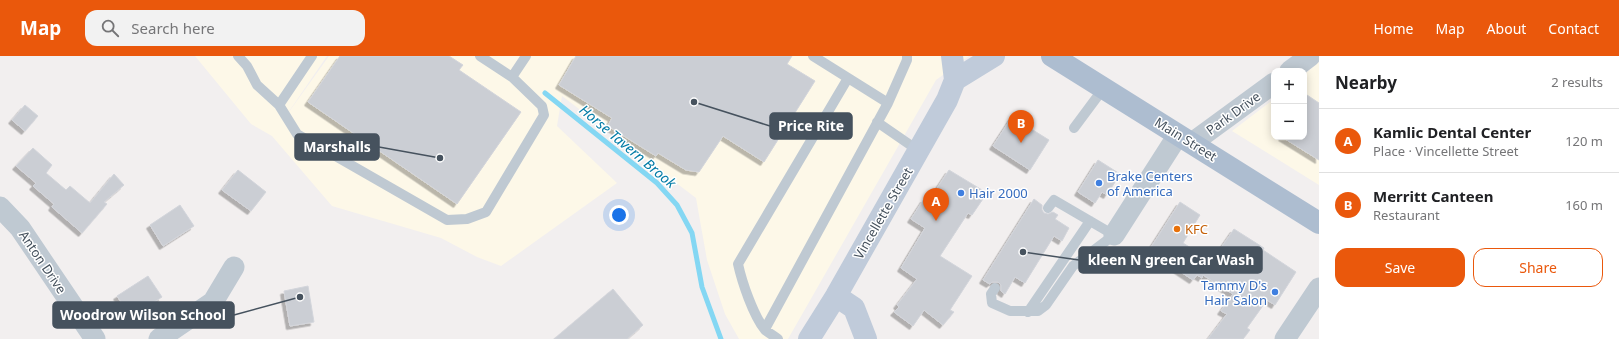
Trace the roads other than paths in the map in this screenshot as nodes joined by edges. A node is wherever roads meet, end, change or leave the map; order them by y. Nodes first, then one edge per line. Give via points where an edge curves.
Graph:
1 (238, 56) edge
2 (312, 56) edge
3 (480, 56) edge
4 (526, 56) edge
5 (813, 56) edge
6 (907, 56) edge
7 (952, 56) edge
8 (994, 56) edge
9 (1052, 56) edge
10 (1310, 56) edge
11 (1294, 68) edge
12 (512, 76) junction
13 (848, 78) junction
14 (955, 80) junction
15 (1271, 85) edge
16 (1103, 89) junction
17 (888, 103) junction
18 (279, 105) junction
19 (877, 122) junction
20 (1074, 128) dead end
21 (1185, 139) junction
22 (918, 151) junction
23 (0, 207) edge
24 (1048, 208) dead end
25 (1090, 221) junction
26 (1319, 223) edge
27 (1114, 235) junction
28 (234, 267) dead end
29 (995, 288) dead end
30 (1319, 288) edge
31 (836, 296) junction
32 (1028, 312) junction
33 (765, 329) junction
34 (95, 339) edge
35 (159, 339) edge
36 (778, 339) edge
37 (808, 339) edge
38 (866, 339) edge
39 (1285, 339) edge

1 - 18 lane via 247,66 257,85
2 - 18 lane
3 - 12 lane
4 - 12 lane
5 - 13 lane
6 - 17 lane
7 - 14 street, Vincellette Street
8 - 14 street
9 - 16 main road, Main Street
10 - 11 street
12 - 18 lane via 542,106 544,115 486,212 467,219 447,220 297,134
13 - 17 lane
13 - 33 lane via 738,264 742,282
14 - 22 street, Vincellette Street via 947,100
15 - 21 street, Park Drive
16 - 20 lane
16 - 21 main road, Main Street
17 - 19 lane
19 - 22 lane
19 - 33 lane
21 - 26 main road, Main Street
21 - 27 street
22 - 31 street, Vincellette Street
23 - 34 street, Anton Drive via 20,228
24 - 25 lane via 1054,200
25 - 27 lane
25 - 32 lane
27 - 32 lane via 1073,266 1046,305 1038,311
28 - 35 street via 214,302
29 - 32 lane via 992,303 1010,311
30 - 39 street
31 - 37 street, Vincellette Street
31 - 38 street via 854,308
33 - 36 lane

